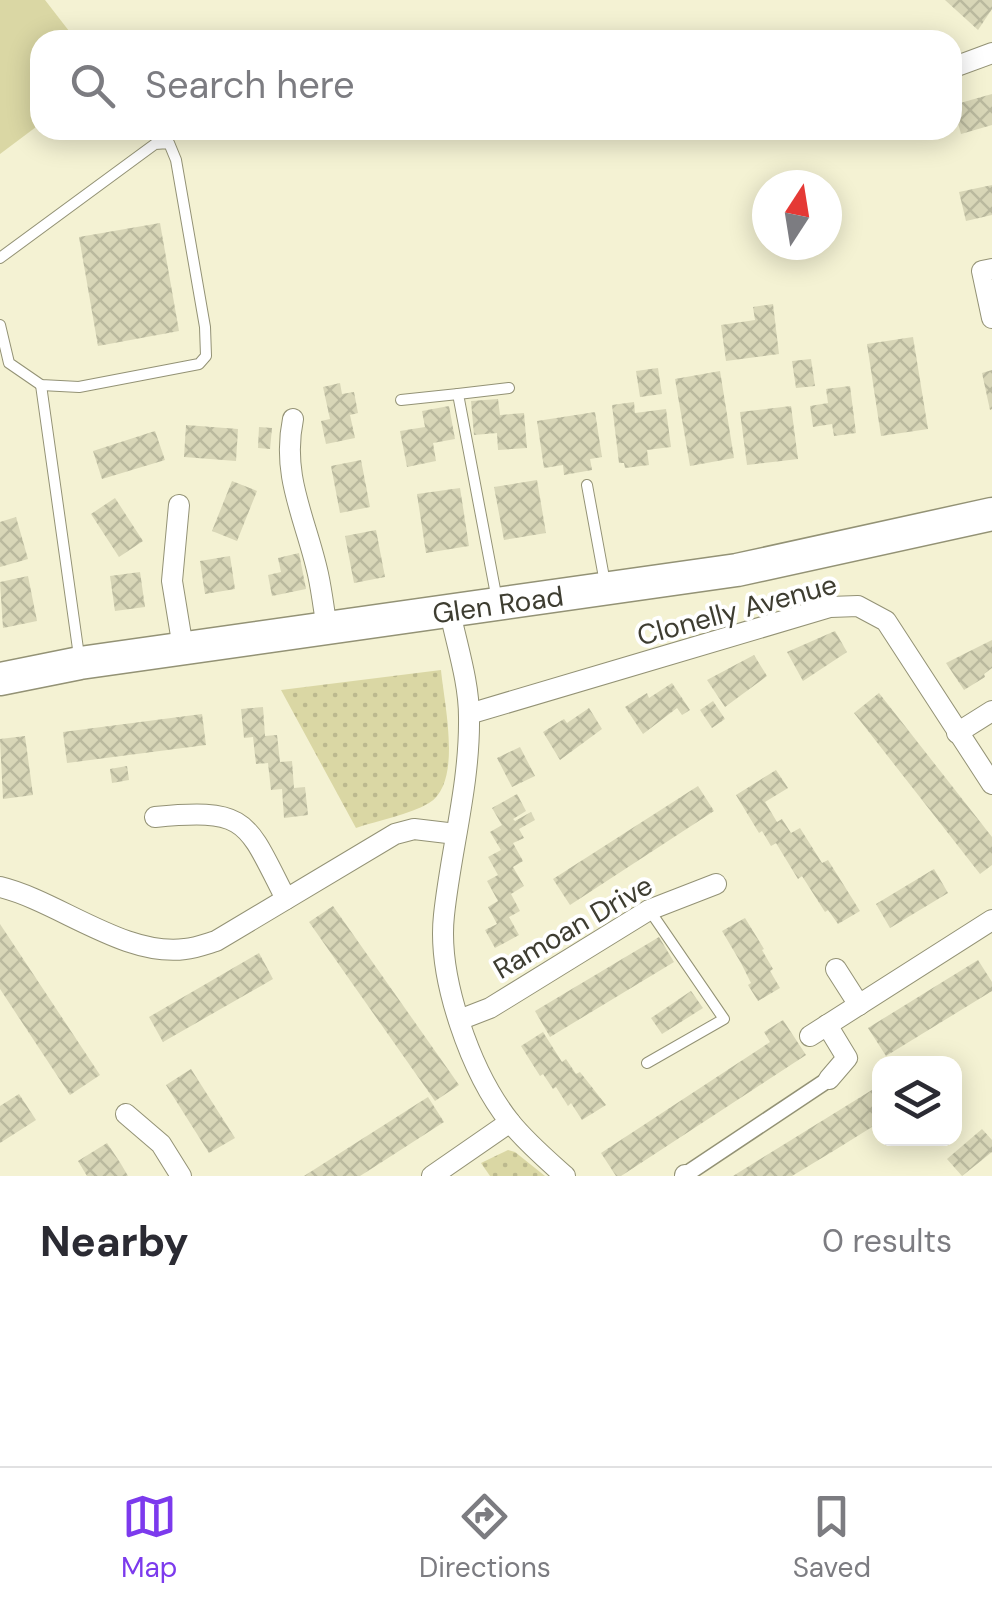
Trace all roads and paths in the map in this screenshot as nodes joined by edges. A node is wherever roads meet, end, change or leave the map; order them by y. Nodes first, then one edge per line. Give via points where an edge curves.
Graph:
1 (992, 53) edge
2 (962, 64) edge
3 (0, 258) edge
4 (992, 269) edge
5 (992, 318) edge
6 (0, 325) edge
7 (41, 385) junction
8 (508, 388) dead end
9 (458, 394) junction
10 (401, 400) dead end
11 (293, 418) dead end
12 (587, 484) dead end
13 (179, 504) dead end
14 (992, 514) edge
15 (606, 589) junction
16 (498, 606) junction
17 (450, 612) junction
18 (327, 629) junction
19 (183, 648) junction
20 (80, 663) junction
21 (0, 679) edge
22 (992, 711) edge
23 (470, 714) junction
24 (956, 734) junction
25 (992, 784) edge
26 (155, 817) dead end
27 (456, 834) junction
28 (716, 884) dead end
29 (0, 887) edge
30 (286, 898) junction
31 (650, 910) junction
32 (992, 920) edge
33 (836, 969) dead end
34 (859, 1005) junction
35 (459, 1020) junction
36 (647, 1062) dead end
37 (829, 1079) joint
38 (126, 1114) dead end
39 (510, 1122) junction
40 (181, 1176) edge
41 (432, 1176) edge
42 (565, 1176) edge
43 (685, 1176) edge

1 - 2 street
3 - 7 lane via 156,144 169,143 206,356 199,364 79,387
4 - 5 street via 982,271
6 - 7 lane via 9,364
7 - 20 lane
8 - 9 lane
9 - 10 lane
9 - 16 lane
11 - 18 street via 293,495 319,575
12 - 15 lane
13 - 19 street via 172,581
14 - 15 main road, Glen Road via 737,570
15 - 16 main road, Glen Road
16 - 17 main road, Glen Road
17 - 18 main road, Glen Road
17 - 23 street
18 - 19 main road, Glen Road
19 - 20 main road, Glen Road
20 - 21 main road, Glen Road
22 - 24 street
23 - 24 street, Clonelly Avenue via 845,605 886,621
23 - 27 street
24 - 25 street, Clonelly Avenue
26 - 30 street via 232,818 252,832
27 - 30 street via 395,834
27 - 35 street via 442,948
28 - 31 street, Ramoan Drive
29 - 30 street via 123,939 184,950 216,942
31 - 35 street, Ramoan Drive via 490,1008
31 - 36 lane via 724,1018
32 - 34 street
33 - 34 street
34 - 37 street via 818,1030 848,1058
35 - 39 street
37 - 43 street
38 - 40 street via 161,1144
39 - 41 street
39 - 42 street

